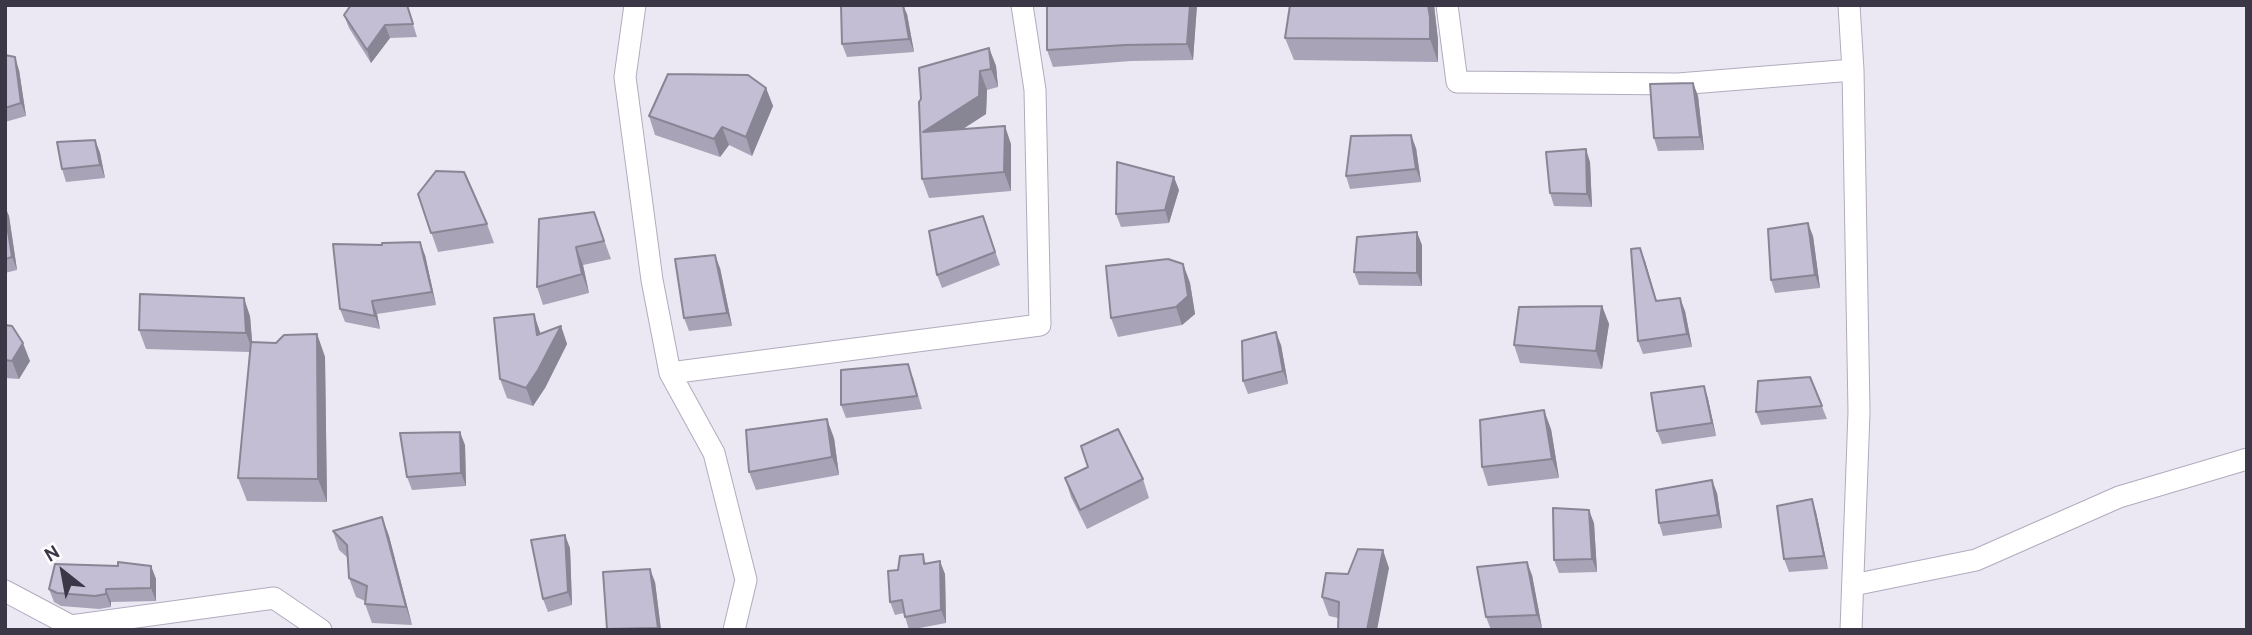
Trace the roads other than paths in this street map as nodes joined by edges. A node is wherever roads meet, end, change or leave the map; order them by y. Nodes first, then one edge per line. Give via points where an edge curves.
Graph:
1 (635, 5) edge
2 (1022, 5) edge
3 (1447, 5) edge
4 (1849, 5) edge
5 (1853, 70) junction
6 (670, 373) junction
7 (2247, 459) edge
8 (1853, 585) junction
9 (5, 591) edge
10 (63, 628) edge
11 (321, 630) edge
12 (734, 630) edge
13 (1852, 630) edge

1 - 6 street via 625,77 652,280
2 - 6 street via 1035,90 1040,325
3 - 5 street via 1457,82 1678,84
4 - 5 street
5 - 8 street via 1859,412
6 - 12 street via 714,453 746,580
7 - 8 street via 2119,497 1976,560
8 - 13 street
9 - 10 street
10 - 11 street via 274,598

